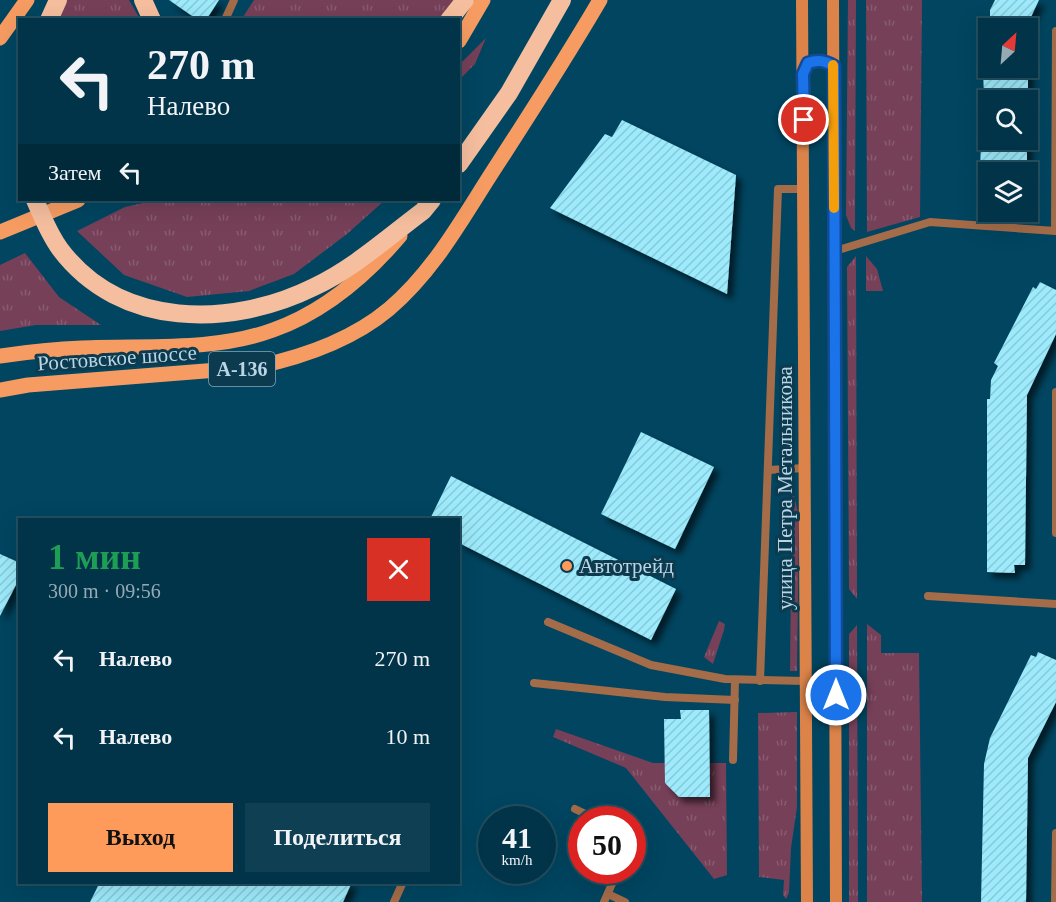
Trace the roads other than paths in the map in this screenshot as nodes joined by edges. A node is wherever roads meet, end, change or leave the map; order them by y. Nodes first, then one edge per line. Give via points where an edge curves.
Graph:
1 (27, 0) edge
2 (58, 0) edge
3 (143, 0) edge
4 (234, 0) edge
5 (465, 0) edge
6 (483, 0) edge
7 (562, 0) edge
8 (600, 0) edge
9 (802, 0) edge
10 (833, 0) edge
11 (50, 18) edge
12 (151, 18) edge
13 (226, 18) edge
14 (451, 18) edge
15 (1056, 31) edge
16 (0, 38) edge
17 (460, 39) edge
18 (834, 66) junction
19 (803, 74) junction
20 (460, 163) edge
21 (804, 189) junction
22 (36, 201) edge
23 (76, 201) edge
24 (427, 205) edge
25 (1055, 231) edge
26 (0, 232) edge
27 (835, 251) junction
28 (0, 356) edge
29 (0, 390) edge
30 (1056, 392) edge
31 (805, 468) junction
32 (768, 470) junction
33 (1056, 532) edge
34 (928, 596) dead end
35 (1056, 604) edge
36 (548, 622) dead end
37 (735, 680) junction
38 (760, 681) junction
39 (805, 681) junction
40 (534, 683) dead end
41 (735, 700) junction
42 (733, 760) dead end
43 (1056, 833) edge
44 (402, 884) edge
45 (612, 884) edge
46 (606, 898) edge
47 (394, 902) edge
48 (625, 902) edge
49 (807, 902) edge
50 (836, 902) edge
51 (1055, 902) edge

1 - 16 main road
2 - 11 highway
3 - 12 highway
4 - 13 lane
5 - 14 highway
6 - 17 main road
7 - 20 highway via 509,93
8 - 29 main road, Ростовское шоссе / А-136 via 444,247 403,295 366,324 333,343 256,368
9 - 19 main road, улица Петра Метальникова
10 - 18 main road
15 - 25 lane
18 - 19 main road via 813,61
18 - 27 main road
19 - 21 main road, улица Петра Метальникова
21 - 31 main road, улица Петра Метальникова
21 - 32 lane via 778,189
22 - 24 highway, А-136 via 59,248 98,286 155,311 185,315 248,311 313,288 347,269
23 - 26 main road
24 - 28 main road, А-136 via 347,288 303,317 272,331 215,342
25 - 27 lane via 930,222
27 - 50 main road
30 - 33 lane
31 - 32 lane
31 - 39 main road, улица Петра Метальникова
32 - 38 lane
34 - 35 lane
36 - 37 lane via 651,665
37 - 38 lane
37 - 41 lane
38 - 39 lane
39 - 49 main road, улица Петра Метальникова
40 - 41 lane
41 - 42 lane
43 - 51 lane
44 - 47 lane
45 - 46 lane
46 - 48 lane

